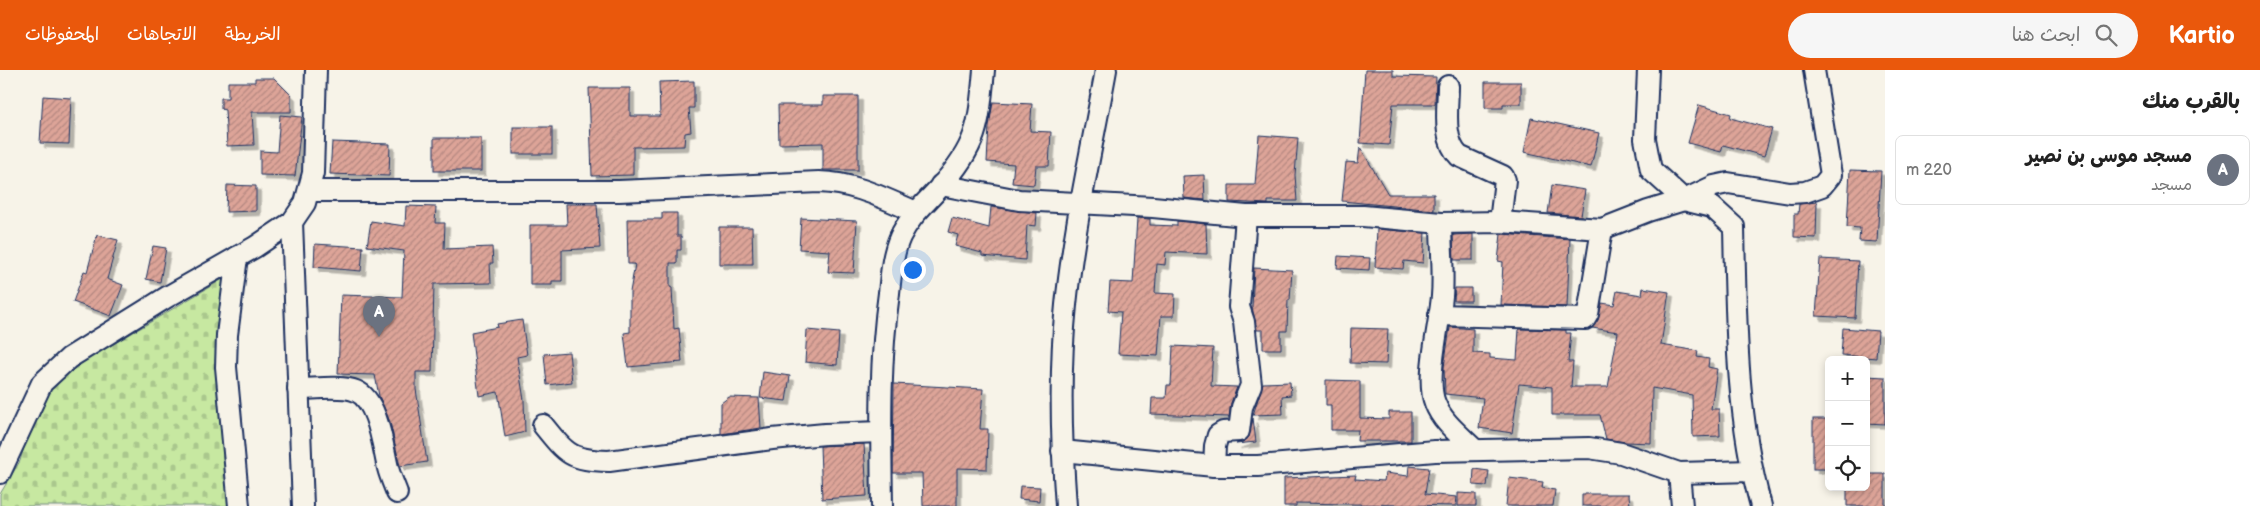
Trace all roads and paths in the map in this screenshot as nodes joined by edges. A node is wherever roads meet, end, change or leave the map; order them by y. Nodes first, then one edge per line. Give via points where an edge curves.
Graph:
1 (316, 70) edge
2 (984, 70) edge
3 (1106, 70) edge
4 (1648, 70) edge
5 (1814, 70) edge
6 (1448, 86) dead end
7 (942, 185) junction
8 (309, 191) junction
9 (1684, 200) junction
10 (1083, 202) junction
11 (916, 212) junction
12 (1246, 216) junction
13 (292, 222) junction
14 (1500, 222) junction
15 (1441, 223) junction
16 (1602, 229) junction
17 (237, 257) junction
18 (1439, 315) junction
19 (298, 389) junction
20 (543, 425) dead end
21 (881, 432) junction
22 (1475, 450) junction
23 (1062, 451) junction
24 (1214, 466) junction
25 (1751, 471) junction
26 (0, 472) edge
27 (1680, 473) junction
28 (397, 493) dead end
29 (239, 506) edge
30 (303, 506) edge
31 (882, 506) edge
32 (1066, 506) edge
33 (1682, 506) edge
34 (1761, 506) edge

1 - 8 street via 315,153
2 - 7 street via 977,129 961,160
3 - 10 street
4 - 9 street via 1644,140 1651,170
5 - 9 street via 1831,174 1822,186 1790,193 1728,183
6 - 14 street via 1449,140 1454,152 1503,176 1505,180
7 - 10 street via 1019,200
7 - 11 street
8 - 11 street via 620,191 833,182 868,190
8 - 13 street
9 - 16 street
9 - 25 street via 1712,208 1734,227 1738,366
10 - 12 street
10 - 23 street via 1066,306 1061,366
11 - 21 street via 899,239 893,261 883,348
12 - 15 street via 1363,216
12 - 24 street via 1239,306 1244,322 1251,385 1242,407 1239,431 1218,435
13 - 17 street
13 - 19 street
14 - 15 street
14 - 16 street
15 - 18 street via 1442,296
16 - 18 street via 1585,319
17 - 26 street via 92,343 51,373 33,399
17 - 29 street via 226,367
18 - 22 street via 1433,374 1435,403 1444,419
19 - 28 street via 336,388 356,391 366,398 376,416 388,470
19 - 30 street
20 - 21 street via 561,448 583,460 650,457 772,439
21 - 31 street
22 - 24 street via 1398,453 1293,464
22 - 27 street via 1607,450
23 - 24 street
23 - 32 street
25 - 27 street
25 - 34 street
27 - 33 street

